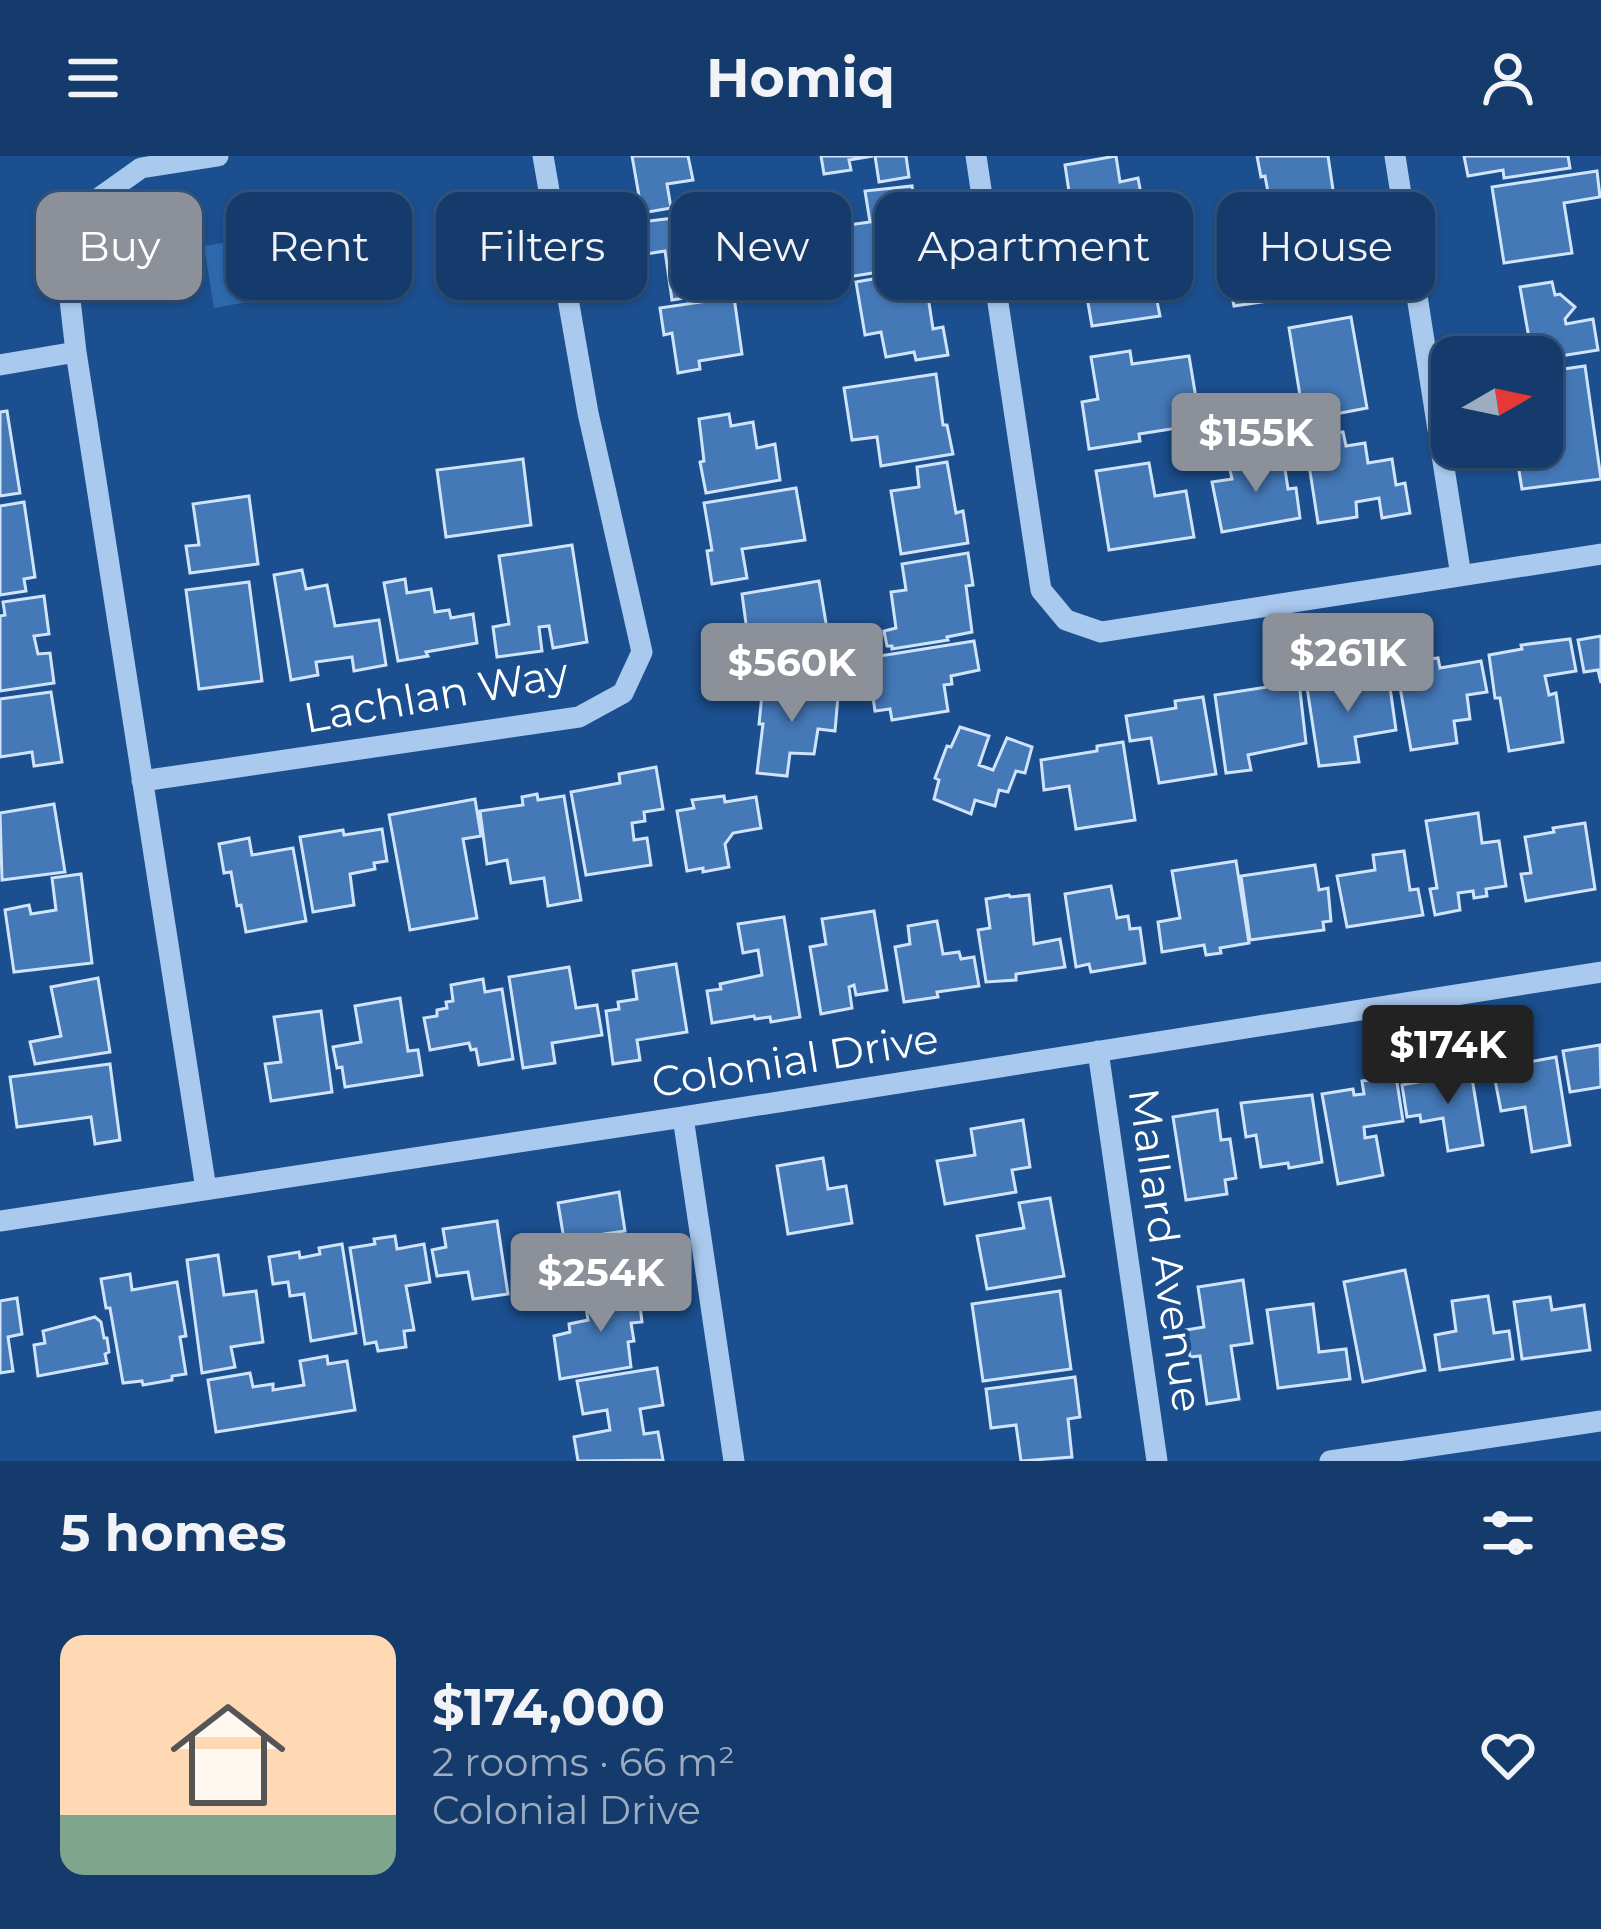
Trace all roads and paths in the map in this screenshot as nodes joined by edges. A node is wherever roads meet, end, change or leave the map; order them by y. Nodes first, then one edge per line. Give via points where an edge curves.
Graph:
1 (218, 156) edge
2 (543, 156) edge
3 (976, 156) edge
4 (1395, 156) edge
5 (76, 352) junction
6 (0, 365) edge
7 (1601, 554) edge
8 (1461, 576) junction
9 (142, 781) junction
10 (1601, 972) edge
11 (1098, 1051) junction
12 (683, 1118) junction
13 (206, 1189) junction
14 (0, 1221) edge
15 (1601, 1421) edge
16 (734, 1461) edge
17 (1156, 1461) edge
18 (1330, 1461) edge

1 - 5 street via 141,168 89,205 64,247
2 - 9 street, Lachlan Way via 588,413 642,652 622,694 579,716
3 - 8 street via 1041,590 1066,620 1101,632
4 - 8 street
5 - 6 street
5 - 9 street
7 - 8 street
9 - 13 street
10 - 11 street, Colonial Drive
11 - 12 street, Colonial Drive
11 - 17 street, Mallard Avenue
12 - 13 street, Colonial Drive
12 - 16 street
13 - 14 street, Colonial Drive
15 - 18 street

